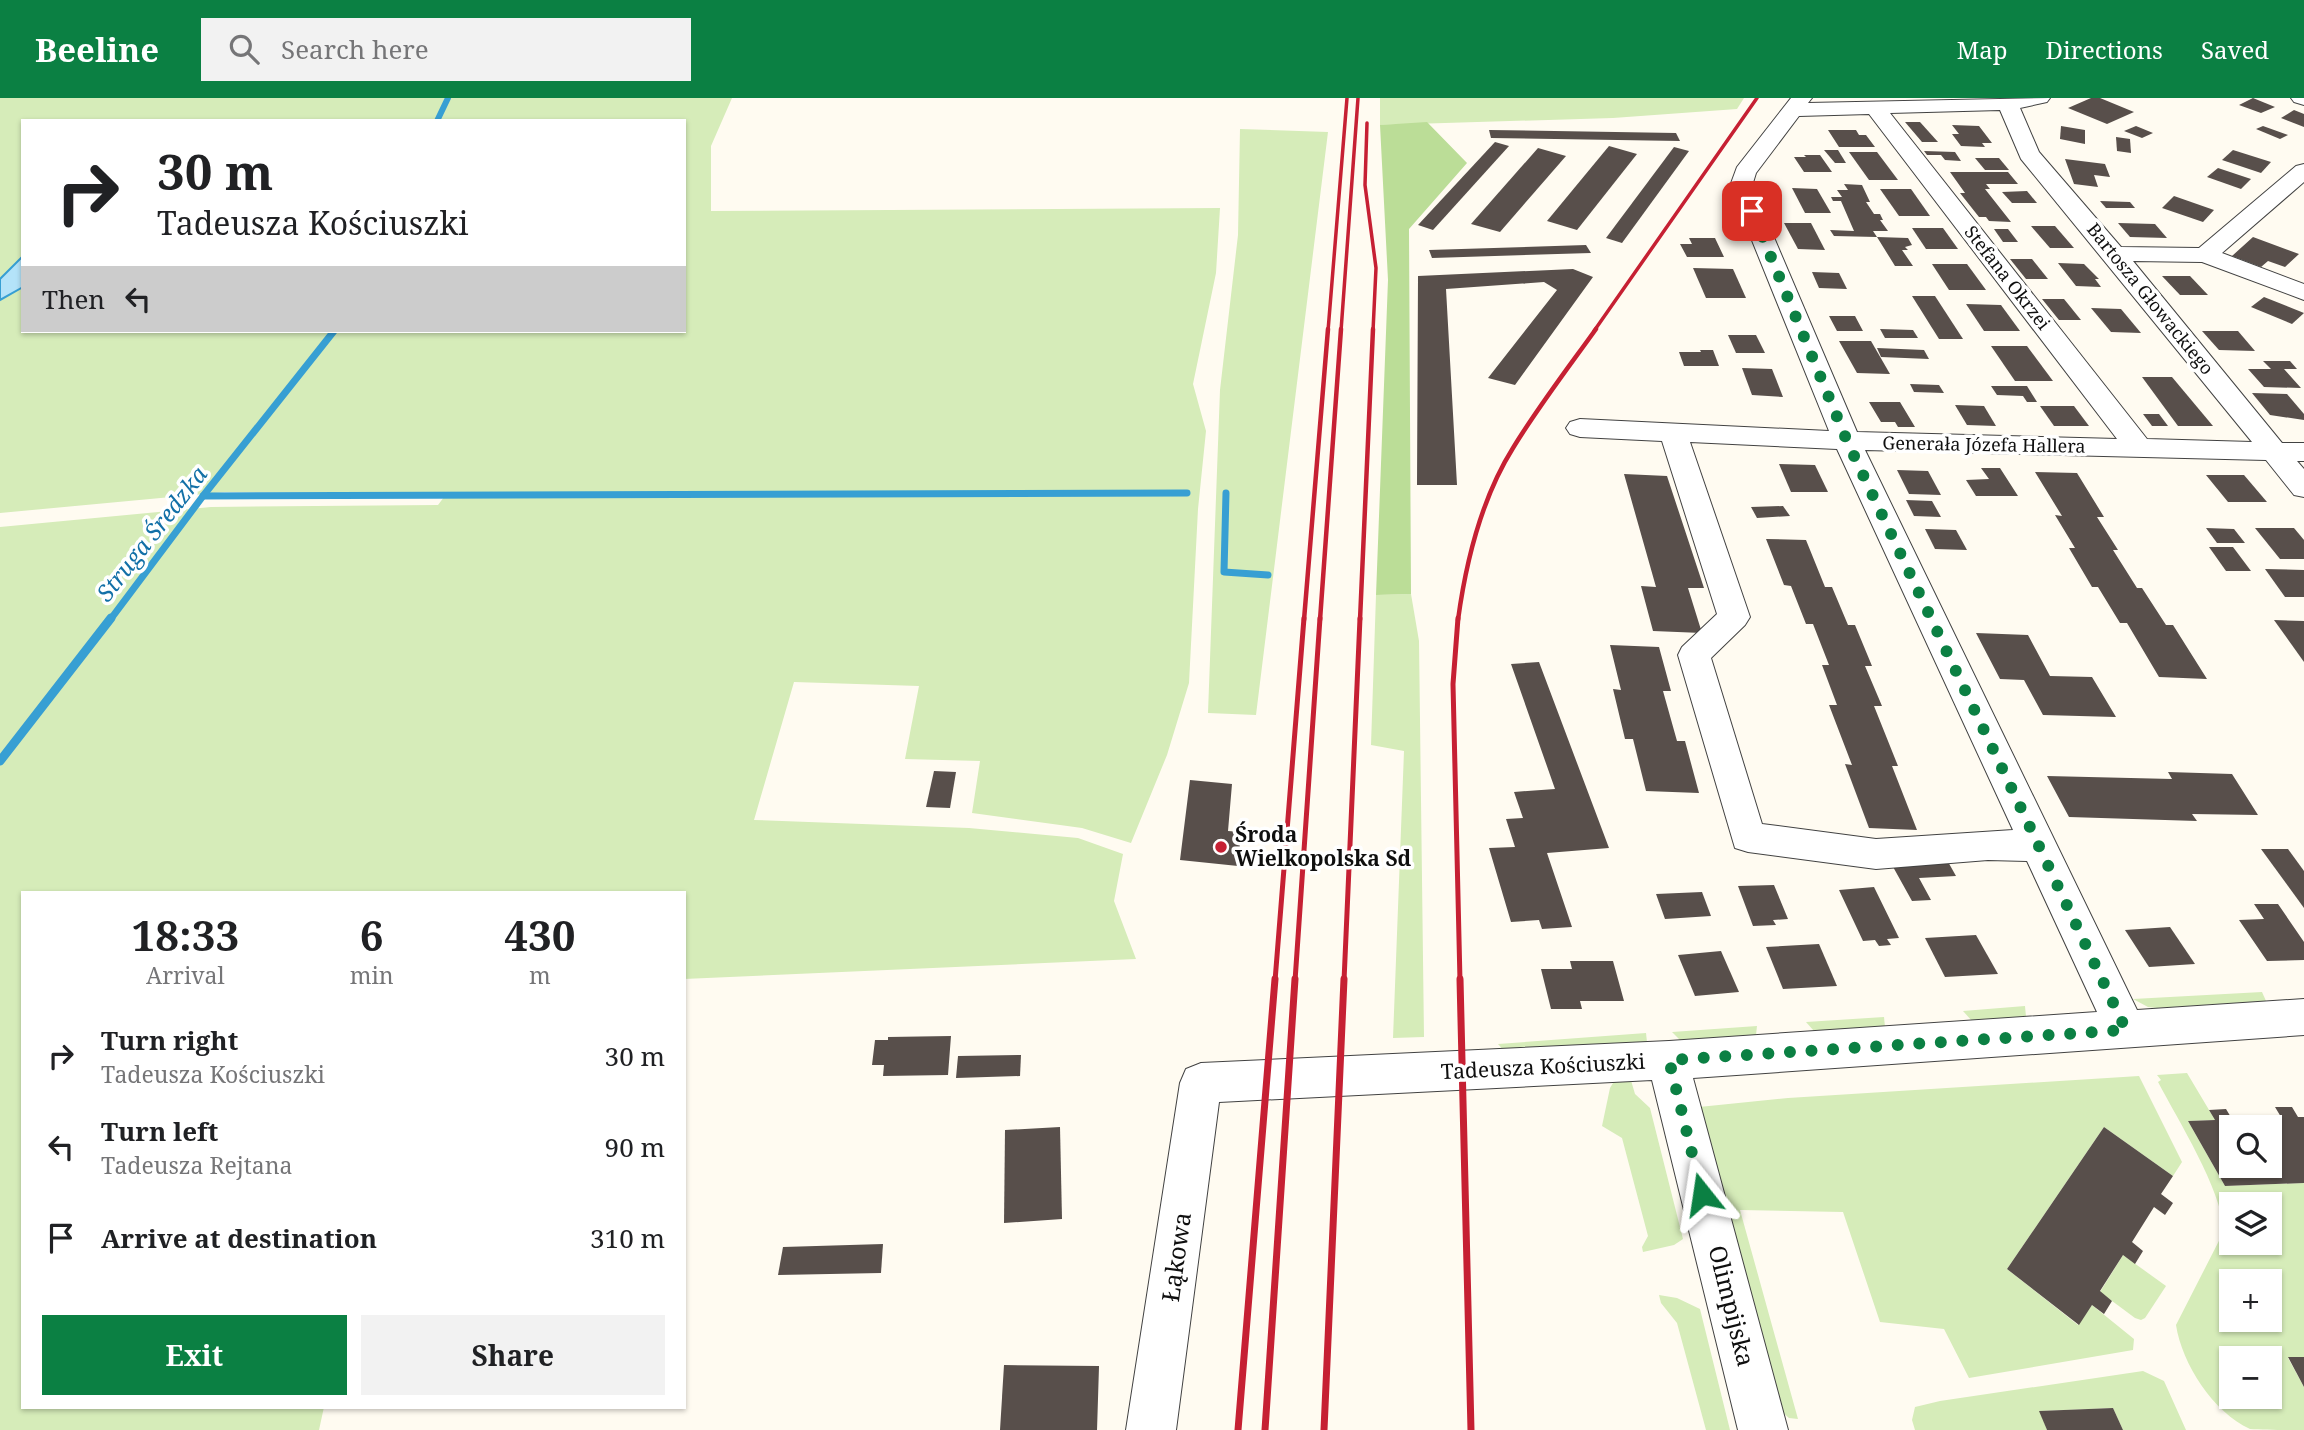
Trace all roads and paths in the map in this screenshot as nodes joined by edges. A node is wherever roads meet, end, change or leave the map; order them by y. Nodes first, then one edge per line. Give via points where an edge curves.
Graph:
1 (2040, 98) edge
2 (1797, 104) edge
3 (2008, 104) junction
4 (1875, 108) junction
5 (2304, 172) edge
6 (2114, 254) junction
7 (2205, 256) junction
8 (2304, 293) edge
9 (1580, 428) dead end
10 (1673, 433) junction
11 (1847, 441) junction
12 (2140, 448) junction
13 (2304, 452) edge
14 (2276, 453) junction
15 (2304, 488) edge
16 (2040, 846) junction
17 (2304, 1017) edge
18 (2126, 1030) junction
19 (1669, 1060) junction
20 (1201, 1083) joint
21 (1151, 1430) edge
22 (1763, 1430) edge

1 - 3 street
2 - 4 street
2 - 11 street via 1745,172 1741,186
3 - 4 street
3 - 6 street, Bartosza Głowackiego via 2029,154
4 - 12 street, Stefana Okrzei
5 - 7 street
6 - 7 street
6 - 14 street, Bartosza Głowackiego
7 - 8 street
9 - 10 street, Generała Józefa Hallera
10 - 11 street, Generała Józefa Hallera
10 - 16 street via 1734,617 1694,655 1748,837 1876,854 1988,845
11 - 12 street, Generała Józefa Hallera
11 - 16 street
12 - 14 street, Generała Józefa Hallera
13 - 14 street, Generała Józefa Hallera
14 - 15 street, Bartosza Głowackiego
16 - 18 street
17 - 18 street, Tadeusza Kościuszki
18 - 19 street, Tadeusza Kościuszki
19 - 20 street, Tadeusza Kościuszki
19 - 22 street, Olimpijska
20 - 21 street, Łąkowa

